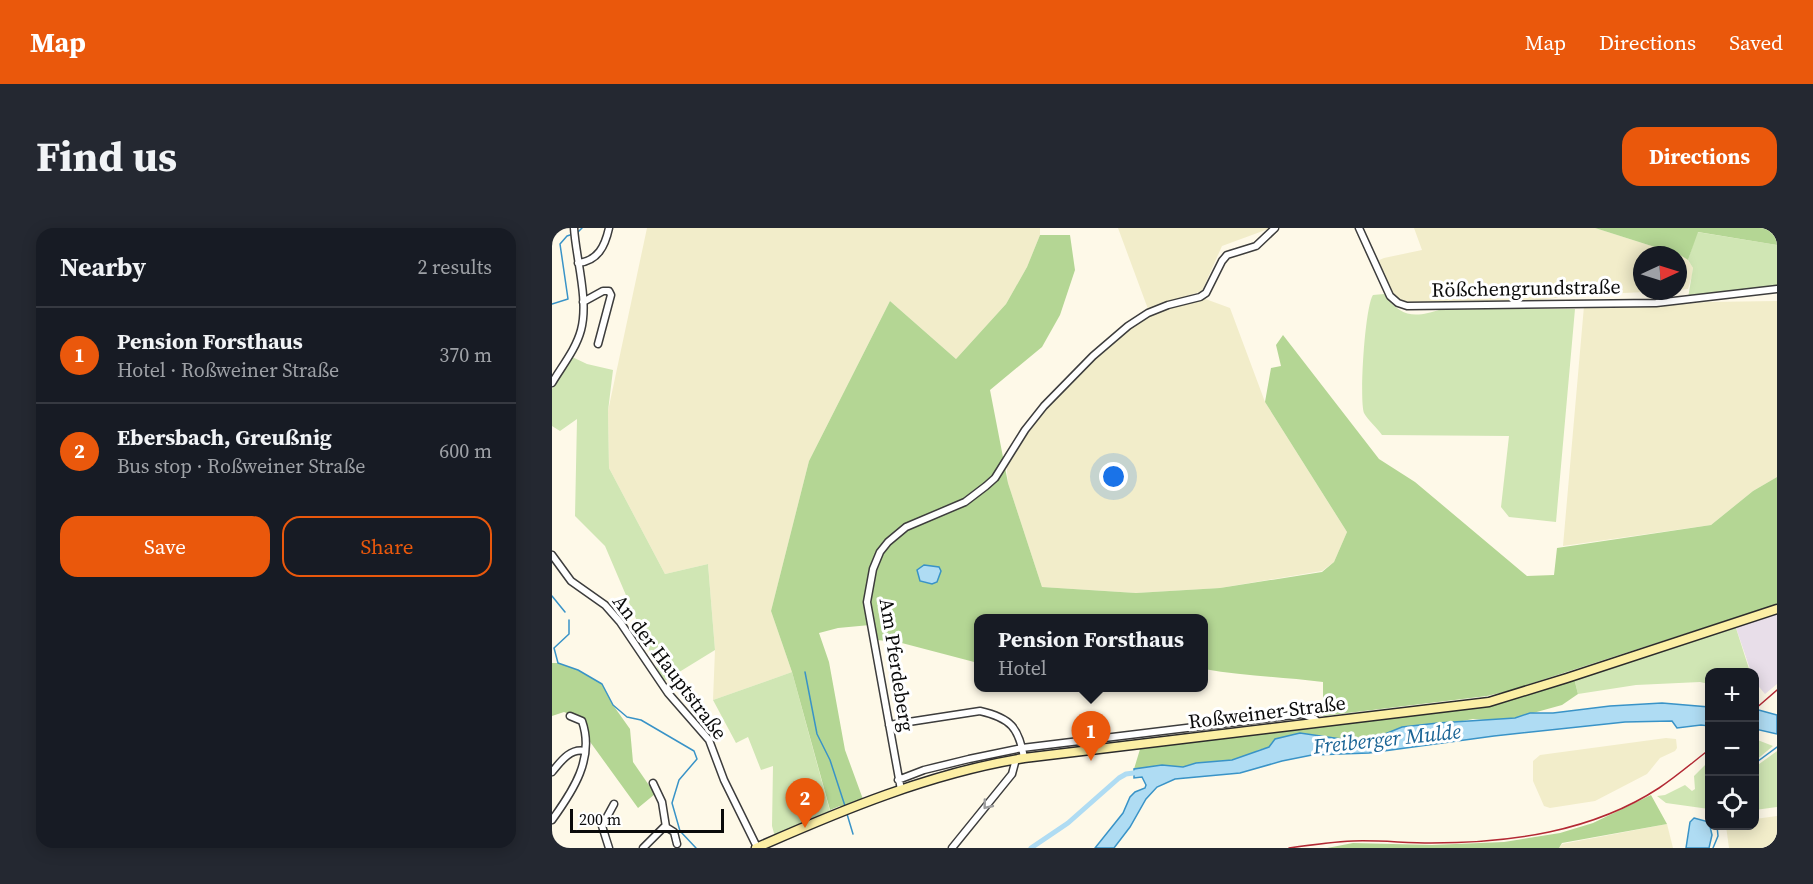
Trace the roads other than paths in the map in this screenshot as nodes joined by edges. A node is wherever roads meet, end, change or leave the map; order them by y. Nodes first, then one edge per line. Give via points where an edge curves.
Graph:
1 (574, 228) edge
2 (609, 228) edge
3 (1275, 228) edge
4 (1359, 228) edge
5 (578, 263) junction
6 (1777, 289) edge
7 (583, 302) junction
8 (598, 344) dead end
9 (552, 383) edge
10 (552, 555) edge
11 (1777, 609) edge
12 (1325, 710) dead end
13 (1302, 714) junction
14 (570, 716) dead end
15 (1318, 722) junction
16 (889, 725) junction
17 (1120, 736) junction
18 (1066, 743) junction
19 (1122, 746) junction
20 (1022, 748) junction
21 (585, 751) junction
22 (1066, 753) junction
23 (1020, 758) junction
24 (552, 772) edge
25 (653, 783) dead end
26 (900, 785) junction
27 (614, 804) dead end
28 (552, 820) edge
29 (666, 827) junction
30 (677, 844) dead end
31 (760, 847) edge
32 (609, 848) edge
33 (643, 848) edge
34 (952, 848) edge

1 - 5 street
2 - 5 street via 603,249 587,262
3 - 16 street, Am Pferdeberg via 1256,246 1227,255 1206,293 1148,313 1128,326 1044,406 986,486 965,502 906,527 880,552 867,602
4 - 6 street, Rößchengrundstraße via 1390,296 1398,303 1418,306 1656,303
5 - 7 street
7 - 8 street via 603,291 611,295
7 - 9 street via 578,338
10 - 31 street, An der Hauptstraße via 571,581 606,605 668,693 709,740 728,789
11 - 15 main road, Roßweiner Straße via 1489,702
12 - 13 street
13 - 15 street
13 - 17 street
14 - 21 street via 582,721
15 - 19 main road, Roßweiner Straße
16 - 20 street via 980,711 1010,723
16 - 26 street, Am Pferdeberg
17 - 18 street
17 - 19 street
18 - 20 street
18 - 22 street
19 - 22 main road, Roßweiner Straße
20 - 23 street
20 - 26 street via 924,770
21 - 24 street via 576,749 569,753
21 - 28 street via 575,787
22 - 23 main road, Roßweiner Straße
23 - 26 main road, Roßweiner Straße
23 -> 34 street via 1012,774
25 - 29 street via 662,802
26 - 31 main road, Roßweiner Straße
27 - 32 street via 602,826
29 - 30 street via 674,832
29 - 33 street

